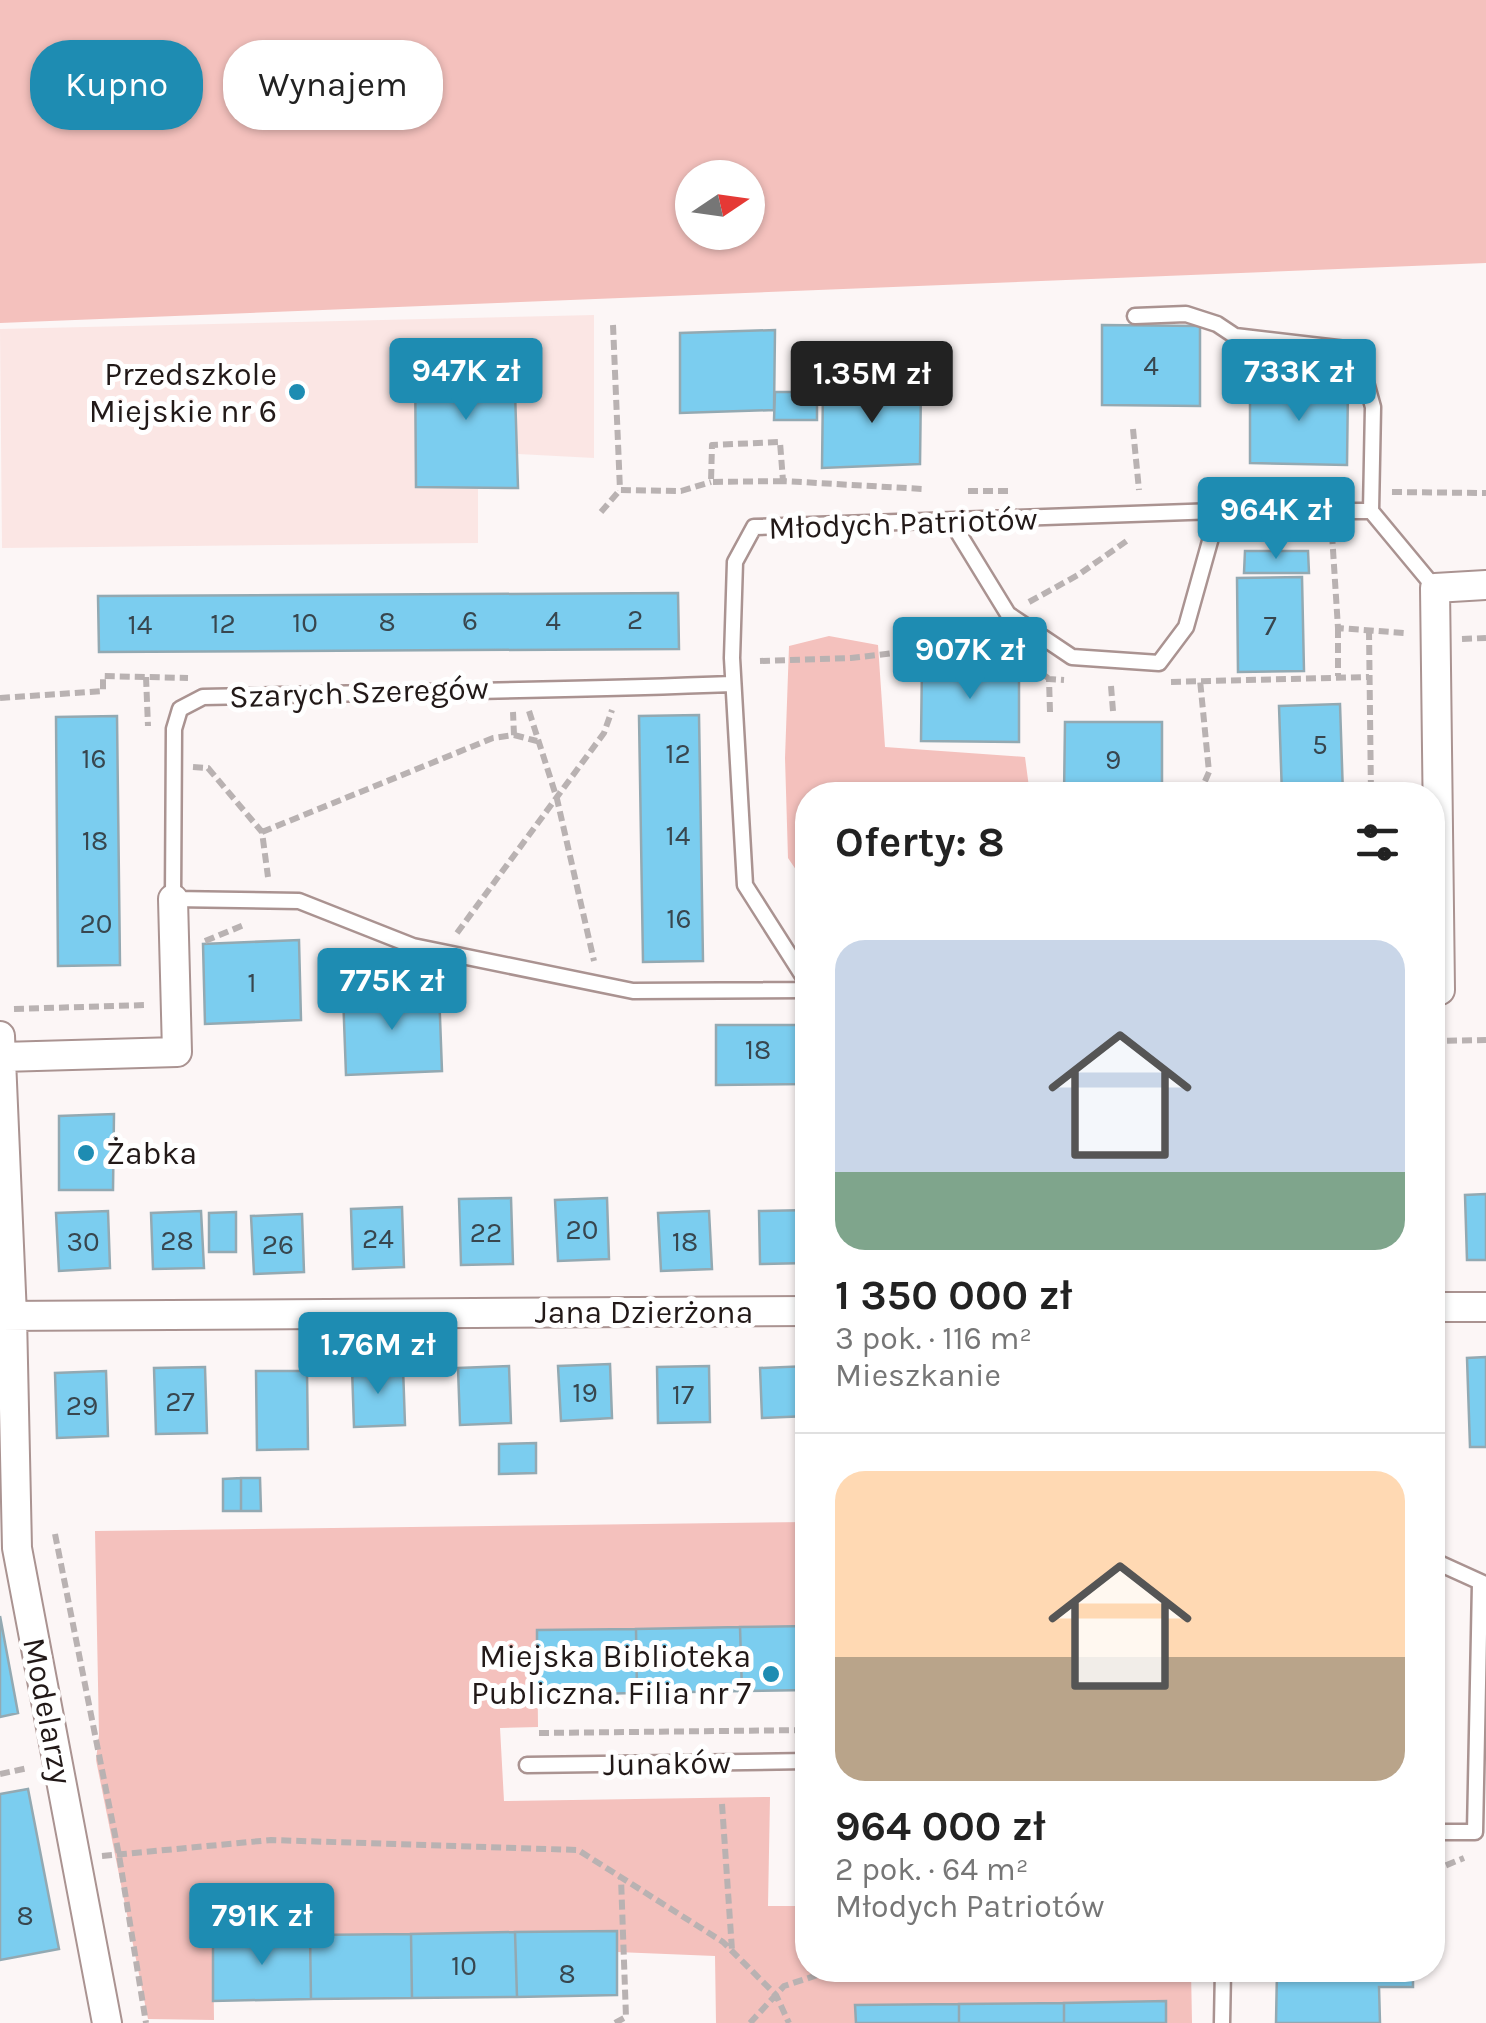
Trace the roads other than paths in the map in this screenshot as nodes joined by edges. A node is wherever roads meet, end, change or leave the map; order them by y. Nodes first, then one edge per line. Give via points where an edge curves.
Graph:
1 (1135, 316) dead end
2 (1246, 511) junction
3 (1370, 511) junction
4 (951, 520) junction
5 (1486, 586) edge
6 (1435, 588) junction
7 (732, 684) junction
8 (1435, 782) edge
9 (173, 898) junction
10 (795, 966) edge
11 (795, 987) edge
12 (1, 1047) edge
13 (1445, 1307) edge
14 (1486, 1307) edge
15 (795, 1311) edge
16 (6, 1316) edge
17 (1445, 1566) edge
18 (1483, 1584) edge
19 (795, 1760) edge
20 (526, 1765) dead end
21 (1445, 1832) edge
22 (1222, 1982) edge
23 (107, 2023) edge
24 (1222, 2023) edge

1 - 3 lane via 1186,314 1236,336 1346,349 1364,375 1373,407
2 - 3 lane, Młodych Patriotów
2 - 4 lane, Młodych Patriotów
2 - 4 lane via 1212,534 1186,627 1158,663 1072,656 1008,614
3 - 6 lane
4 - 7 lane, Młodych Patriotów via 754,526 735,562
5 - 6 street
6 - 8 street
7 - 9 lane, Szarych Szeregów via 203,696 180,709 174,730
7 - 10 lane, Młodych Patriotów via 745,886
9 - 11 lane via 299,901 441,954 633,991
9 - 12 street, Szarych Szeregów via 177,1052
12 - 16 street, Modelarzy
13 - 14 street
15 - 16 street, Jana Dzierżona
16 - 23 street, Modelarzy via 17,1548
17 - 18 lane
18 - 21 lane via 1475,1832
19 - 20 lane, Junaków
22 - 24 lane

